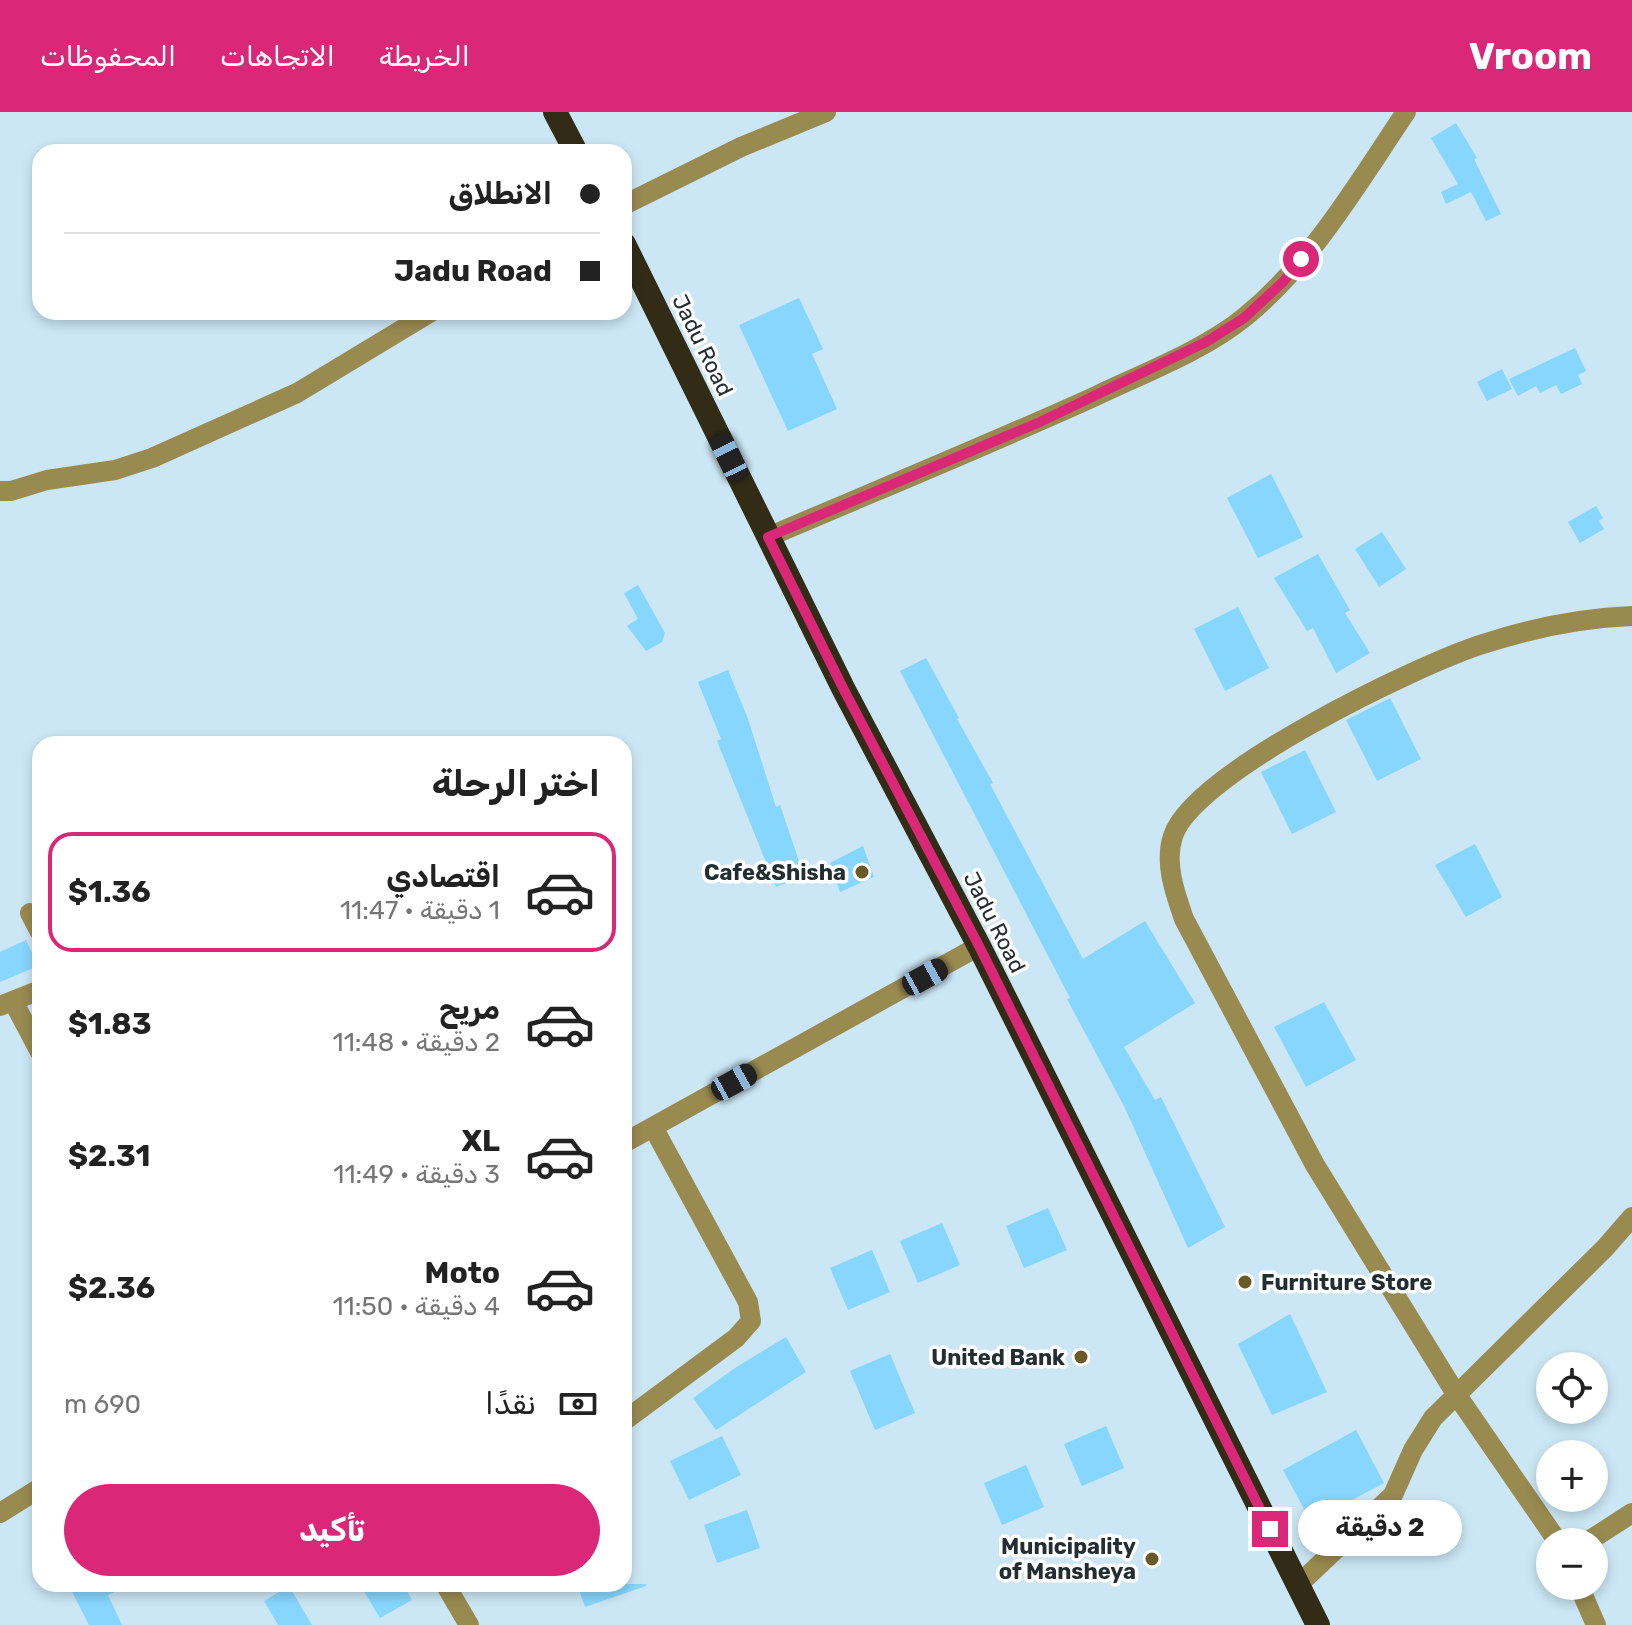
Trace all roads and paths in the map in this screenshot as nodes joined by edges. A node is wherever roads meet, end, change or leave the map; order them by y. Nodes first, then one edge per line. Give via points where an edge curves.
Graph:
1 (555, 112) edge
2 (826, 112) edge
3 (1406, 112) edge
4 (572, 144) edge
5 (632, 201) edge
6 (632, 260) edge
7 (418, 320) edge
8 (0, 491) edge
9 (768, 537) junction
10 (1632, 616) edge
11 (30, 913) dead end
12 (32, 917) edge
13 (979, 946) junction
14 (32, 993) edge
15 (6, 1003) edge
16 (32, 1040) edge
17 (653, 1127) junction
18 (632, 1139) edge
19 (1632, 1217) edge
20 (1456, 1394) junction
21 (632, 1415) edge
22 (32, 1493) edge
23 (0, 1513) edge
24 (1632, 1513) edge
25 (1548, 1528) edge
26 (1608, 1528) edge
27 (1298, 1585) junction
28 (450, 1592) edge
29 (1585, 1600) edge
30 (469, 1625) edge
31 (1318, 1625) edge
32 (1596, 1625) edge

1 - 4 highway
2 - 5 street
3 - 9 street via 1319,237 1284,281 1244,318 1206,342 1040,422
6 - 9 highway, Jadu Road
7 - 8 street via 297,393 152,458
9 - 13 highway, Jadu Road
10 - 20 street via 1541,627 1481,644 1360,696 1229,776 1193,805 1173,834 1171,869 1184,919 1315,1165
11 - 12 street
13 - 17 street
13 - 27 highway, Jadu Road
14 - 15 street
15 - 16 street
17 - 18 street
17 - 21 street via 748,1302 751,1321 736,1338
19 - 20 street
20 - 25 street
20 - 27 street via 1424,1429 1393,1495
22 - 23 street
24 - 26 street
27 - 31 highway, Jadu Road
28 - 30 street
29 - 32 street

